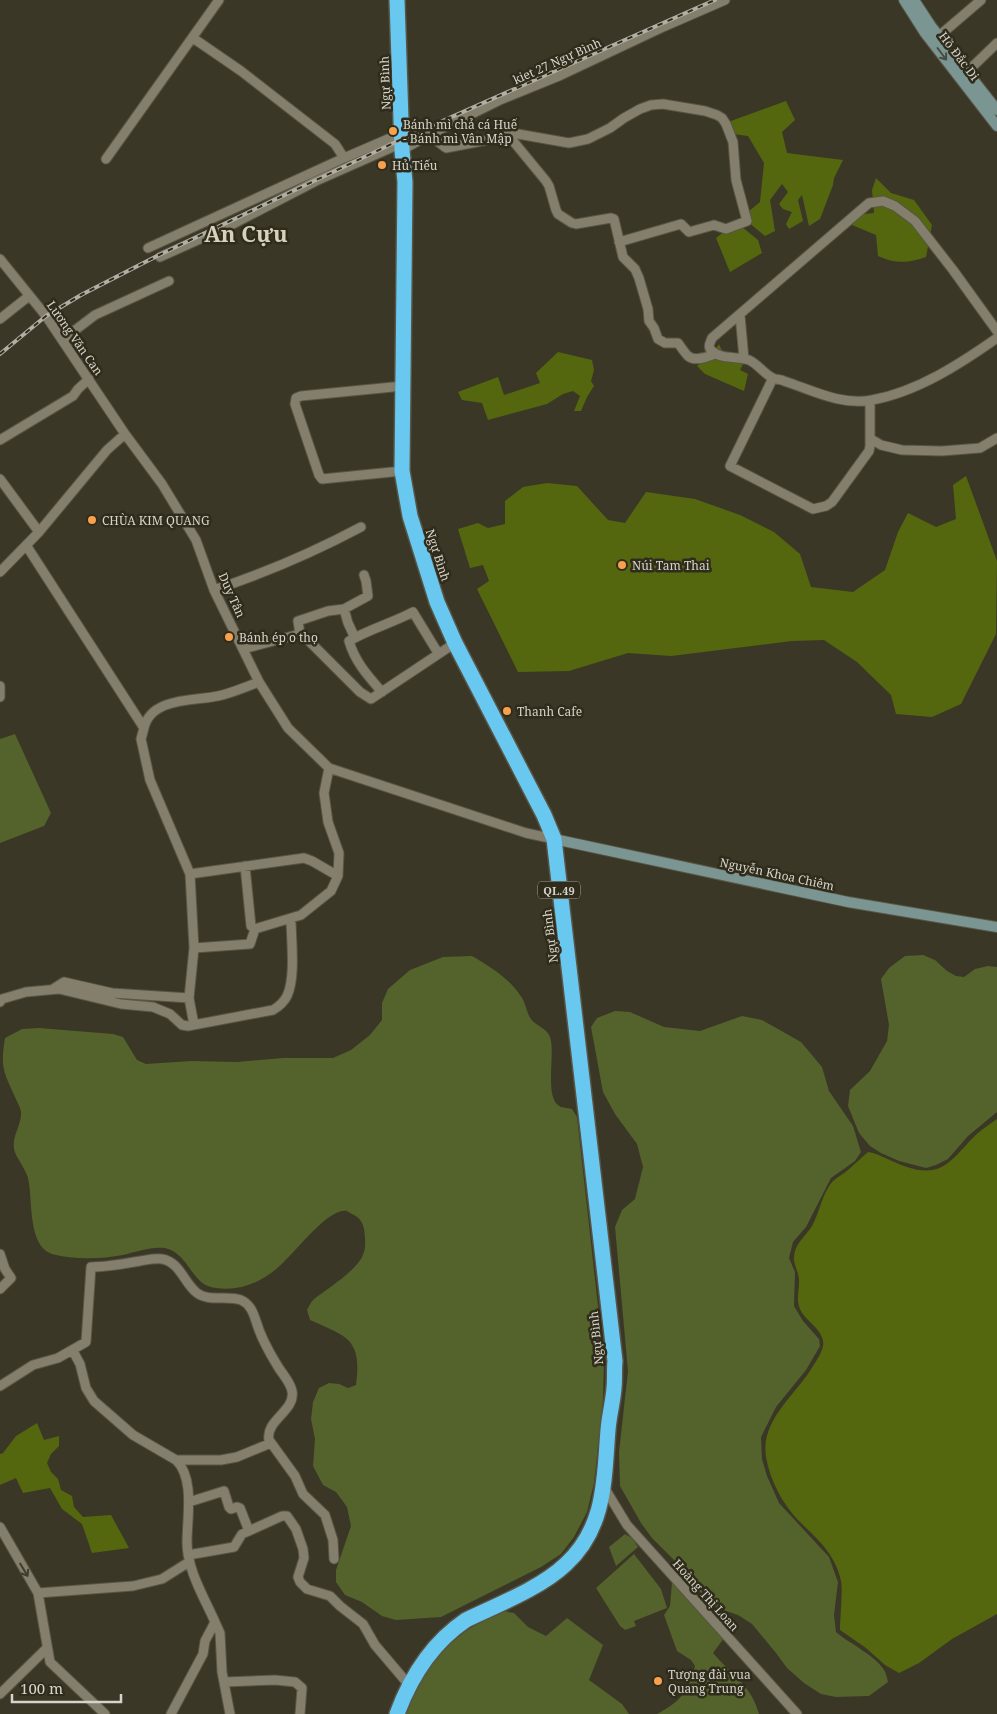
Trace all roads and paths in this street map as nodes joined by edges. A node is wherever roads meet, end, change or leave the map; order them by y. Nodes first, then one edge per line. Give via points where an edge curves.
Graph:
1 (219, 0) edge
2 (397, 0) edge
3 (725, 0) edge
4 (904, 0) edge
5 (914, 0) edge
6 (981, 0) edge
7 (939, 36) junction
8 (193, 38) junction
9 (997, 43) edge
10 (967, 72) junction
11 (995, 112) edge
12 (997, 126) edge
13 (429, 135) junction
14 (509, 136) junction
15 (402, 142) junction
16 (344, 158) junction
17 (106, 159) dead end
18 (619, 242) junction
19 (148, 248) dead end
20 (160, 257) dead end
21 (0, 259) edge
22 (168, 281) dead end
23 (29, 296) junction
24 (740, 315) junction
25 (0, 319) edge
26 (997, 331) edge
27 (997, 338) edge
28 (62, 340) junction
29 (715, 354) junction
30 (744, 359) junction
31 (773, 378) junction
32 (89, 380) junction
33 (403, 386) junction
34 (870, 401) junction
35 (125, 434) junction
36 (997, 438) edge
37 (871, 439) junction
38 (0, 440) edge
39 (402, 471) junction
40 (0, 479) edge
41 (361, 527) dead end
42 (39, 532) junction
43 (26, 545) junction
44 (0, 572) edge
45 (364, 575) dead end
46 (214, 590) junction
47 (344, 609) junction
48 (300, 634) junction
49 (355, 638) junction
50 (455, 644) junction
51 (243, 649) junction
52 (438, 653) junction
53 (259, 682) junction
54 (0, 686) edge
55 (382, 692) junction
56 (0, 697) edge
57 (144, 728) junction
58 (329, 768) junction
59 (554, 840) junction
60 (245, 866) junction
61 (190, 874) junction
62 (338, 876) junction
63 (291, 918) junction
64 (997, 927) edge
65 (256, 929) junction
66 (194, 948) junction
67 (53, 988) junction
68 (189, 998) junction
69 (0, 1002) edge
70 (194, 1025) junction
71 (0, 1254) edge
72 (0, 1289) edge
73 (73, 1351) junction
74 (0, 1386) edge
75 (269, 1444) junction
76 (176, 1460) junction
77 (604, 1487) junction
78 (189, 1502) junction
79 (0, 1527) edge
80 (249, 1530) junction
81 (188, 1559) junction
82 (334, 1559) dead end
83 (38, 1593) junction
84 (215, 1622) junction
85 (46, 1648) junction
86 (224, 1682) junction
87 (409, 1684) junction
88 (0, 1694) edge
89 (105, 1714) edge
90 (171, 1714) edge
91 (230, 1714) edge
92 (300, 1714) edge
93 (397, 1714) edge
94 (797, 1714) edge

1 - 8 street
2 - 15 highway, Ngự Bình / QL.49
3 - 13 street, kiet 27 Ngự Bình
4 -> 11 street, Hồ Đắc Di via 925,33
5 - 7 street, Hồ Đắc Di
6 - 7 street
7 - 10 street, Hồ Đắc Di
8 - 16 street via 321,132 340,149
8 - 17 street
9 - 10 street
10 - 11 street, Hồ Đắc Di
11 - 12 street, Hồ Đắc Di
13 - 14 street via 446,148
13 - 15 street, kiet 27 Ngự Bình
14 - 18 street via 546,181 558,214 576,224 614,219
14 - 18 street via 518,134 569,143 588,139 640,109 663,104 705,111 722,118 733,142 736,180 747,221 726,229 714,225 690,232 681,224
15 - 16 street
15 - 20 street
15 - 33 highway, Ngự Bình / QL.49 via 405,182
16 - 19 street
18 - 29 street via 623,257 639,278 656,337 665,343 678,343 692,358
21 - 23 street, Lương Văn Can
22 - 28 street via 95,315
23 - 25 street
23 - 28 street, Lương Văn Can
24 - 26 street via 869,203 883,201 896,206 914,221
24 - 29 street via 712,338 709,345
24 - 30 street
27 - 34 street via 914,387
28 - 32 street, Lương Văn Can
29 - 30 street
30 - 31 street
31 - 34 street via 836,399
31 - 37 street via 730,466 808,508 818,509 837,496 869,451
32 - 35 street, Lương Văn Can
32 - 38 street via 73,396
33 - 39 highway, Ngự Bình / QL.49
33 - 39 street via 301,396 294,404 322,479
34 - 37 street
35 - 42 street via 82,479
35 - 46 street, Duy Tân via 162,484 196,540
36 - 37 street via 980,448 942,451 902,450
39 - 50 highway, Ngự Bình / QL.49 via 410,516 437,602
40 - 42 street
41 - 46 street via 296,559
42 - 43 street
43 - 44 street
43 - 57 street
45 - 47 street via 368,596
46 - 51 street, Duy Tân
47 - 48 street via 298,621
47 - 49 street
48 - 51 street
48 - 55 street via 360,692 371,699
49 - 52 street via 413,612
49 - 55 street via 349,641 353,654
50 - 52 street
50 - 59 highway, Ngự Bình / QL.49
51 - 53 street, Duy Tân
52 - 55 street
53 - 57 street via 228,694 167,705 145,722
53 - 58 street, Duy Tân via 288,728
54 - 56 street
57 - 61 street via 141,739 150,780
58 - 59 street, Duy Tân
58 - 62 street via 324,793 328,822 339,853
59 - 64 street, Nguyễn Khoa Chiêm via 848,902
59 - 77 highway, Ngự Bình / QL.49 via 615,1361
60 - 61 street
60 - 62 street via 304,858
60 - 65 street via 251,926
61 - 66 street
62 - 63 street via 331,891 301,916
63 - 65 street
63 - 70 street via 292,972 290,987 281,1004 260,1013
65 - 66 street via 250,944
66 - 68 street
67 - 68 street via 64,982 112,993
67 - 69 street via 26,992
67 - 70 street via 121,1004 153,1007 170,1014 182,1025
68 - 70 street
71 - 72 street via 10,1278
73 - 74 street via 33,1365
73 - 75 street via 86,1342 91,1267 154,1259 166,1263 180,1271 200,1295 230,1297 245,1302 254,1313 260,1338 292,1392 290,1404 270,1429
73 - 76 street via 94,1401 133,1435
75 - 76 street via 236,1458
75 - 82 street via 295,1476 303,1494 322,1511 333,1540
76 - 78 street via 186,1481
77 - 87 highway, Ngự Bình / QL.49 via 589,1537 565,1566 535,1586 456,1627 427,1656
77 - 94 street, Hoàng Thị Loan via 627,1525
78 - 80 street via 224,1491 229,1507 240,1508
78 - 81 street
79 -> 83 street
80 - 81 street via 242,1534 234,1547
80 - 87 street via 287,1516 303,1549 300,1582 307,1589 330,1596 363,1624 375,1645
81 - 83 street via 162,1579 133,1586
81 - 84 street
83 - 85 street
84 - 86 street via 220,1633
84 - 90 street via 205,1641 203,1654
85 - 88 street
85 - 89 street via 50,1662
86 - 91 street
86 - 92 street via 296,1682 302,1688
87 - 93 highway, Ngự Bình / QL.49

